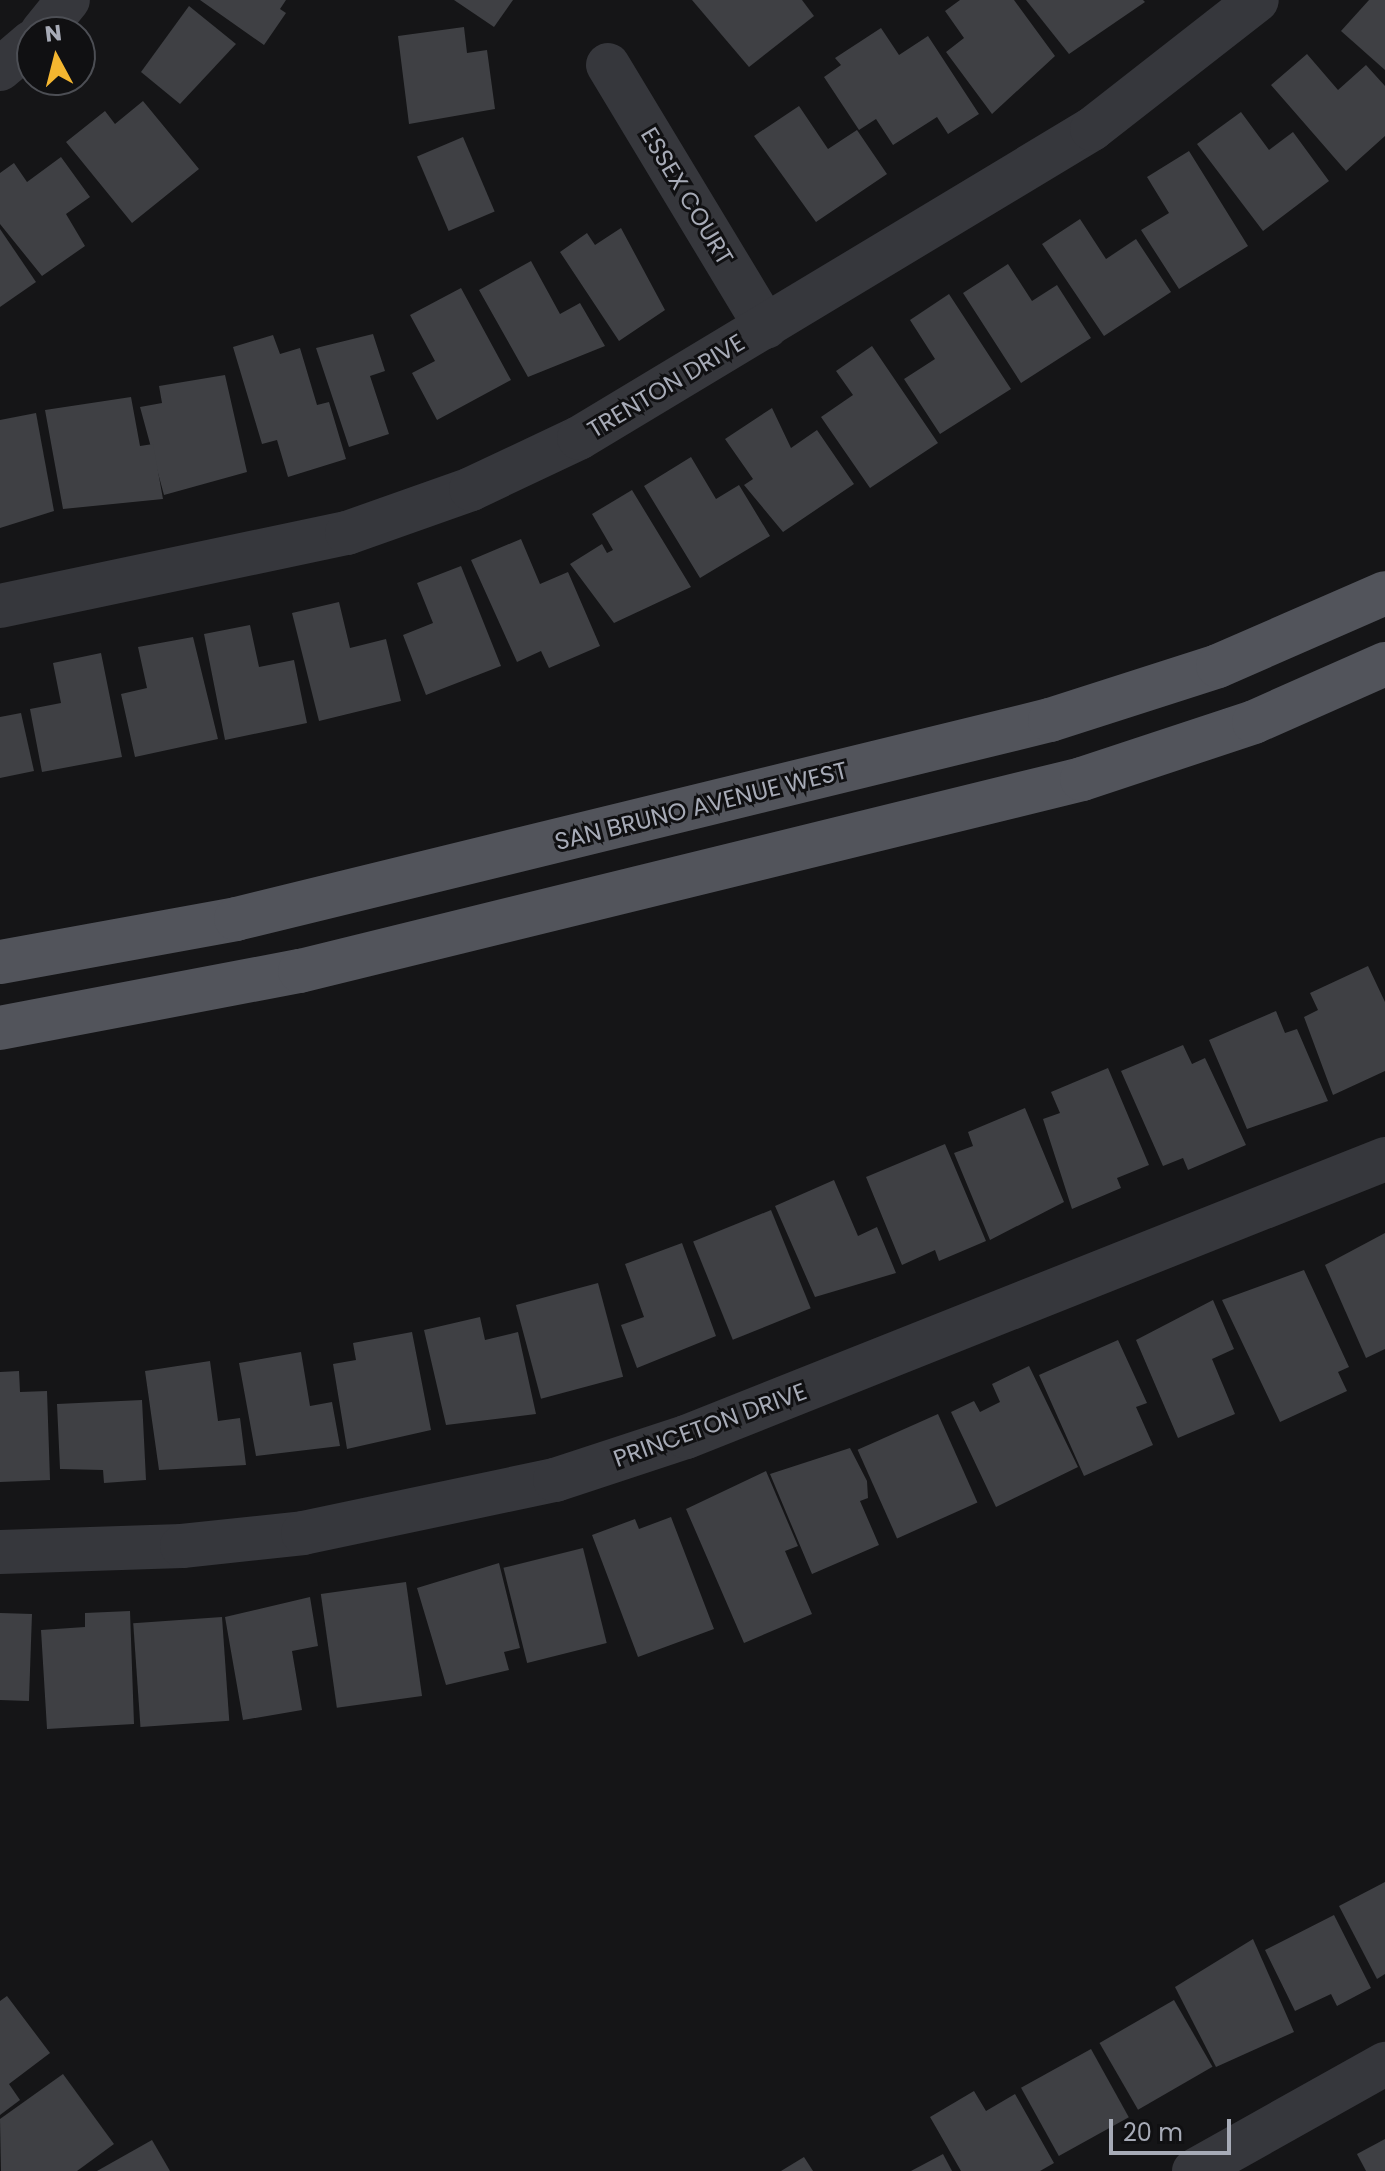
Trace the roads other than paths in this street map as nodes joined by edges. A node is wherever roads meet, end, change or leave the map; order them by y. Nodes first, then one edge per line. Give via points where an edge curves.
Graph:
1 (68, 0) edge
2 (1257, 0) edge
3 (55, 16) edge
4 (16, 56) edge
5 (608, 65) dead end
6 (0, 69) edge
7 (766, 327) junction
8 (1385, 593) edge
9 (0, 606) edge
10 (1385, 664) edge
11 (0, 962) edge
12 (0, 1028) edge
13 (1385, 1159) edge
14 (0, 1552) edge
15 (1385, 2064) edge
16 (1194, 2171) edge

1 - 3 street
2 - 7 street, TRENTON DRIVE via 1092,129
4 - 6 street
5 - 7 street, ESSEX COURT
7 - 9 street, TRENTON DRIVE via 579,438 471,489 347,533
8 - 11 main road, SAN BRUNO AVENUE WEST via 1218,666 1050,720 236,919
10 - 12 main road via 1239,727 1068,783 300,971
13 - 14 street, PRINCETON DRIVE via 686,1437 555,1480 303,1533 182,1546
15 - 16 street

